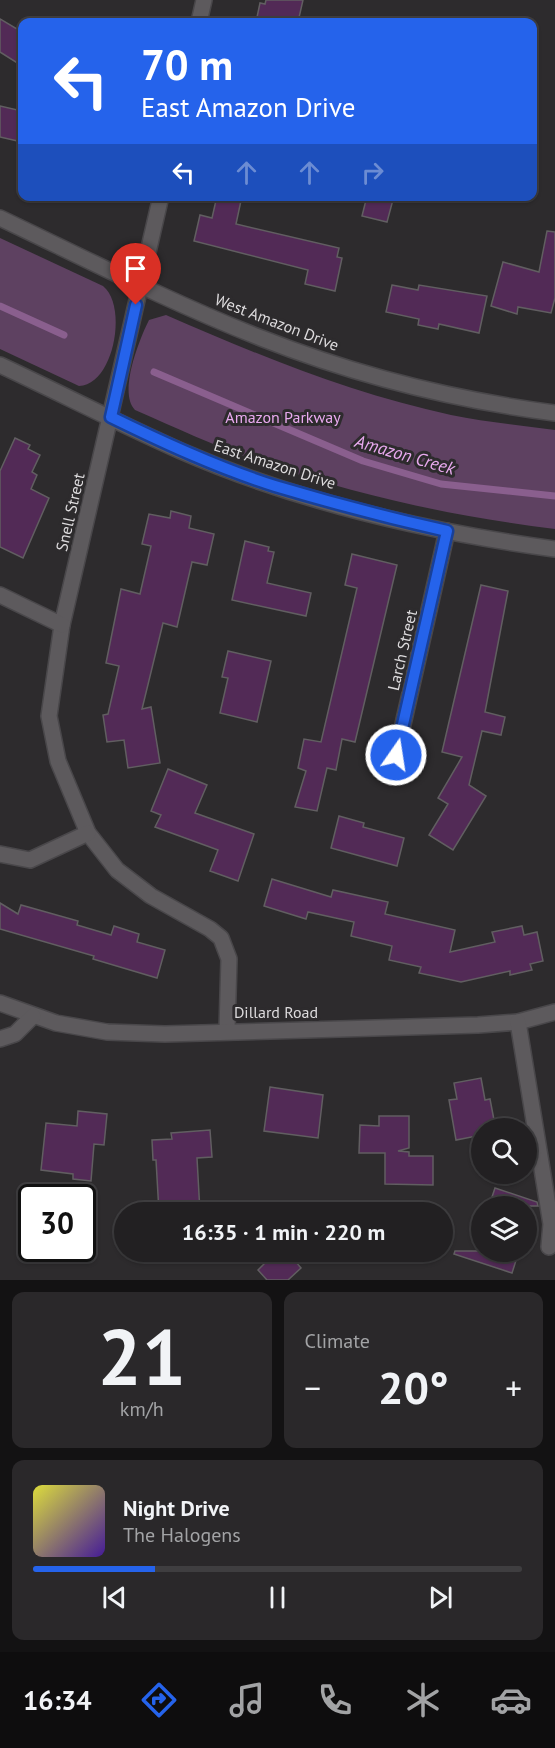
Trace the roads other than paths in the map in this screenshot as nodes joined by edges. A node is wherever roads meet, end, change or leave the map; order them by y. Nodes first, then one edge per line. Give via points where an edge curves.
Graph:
1 (204, 0) edge
2 (200, 18) edge
3 (160, 201) edge
4 (0, 218) edge
5 (141, 285) junction
6 (0, 365) edge
7 (555, 413) edge
8 (111, 417) junction
9 (447, 531) junction
10 (555, 549) edge
11 (0, 595) edge
12 (62, 625) junction
13 (391, 777) dead end
14 (88, 833) junction
15 (0, 854) edge
16 (0, 1003) edge
17 (555, 1012) edge
18 (33, 1016) junction
19 (518, 1022) junction
20 (227, 1030) junction
21 (0, 1039) edge
22 (549, 1247) dead end

1 - 2 street
3 - 5 street, Snell Street
4 - 5 street, West Amazon Drive
5 - 7 street, West Amazon Drive via 321,360 458,397
5 - 8 street, Snell Street
6 - 8 street, East Amazon Drive
8 - 9 street, East Amazon Drive via 182,451 273,485
8 - 12 street, Snell Street
9 - 10 street, East Amazon Drive
9 - 13 street, Larch Street
11 - 12 street
12 - 14 street, Snell Street via 50,692 51,739
14 - 15 street via 30,860
14 - 20 street, Snell Street via 117,870 150,896 221,938 229,959
16 - 18 street, Dillard Road
17 - 19 street, Dillard Road
18 - 20 street, Dillard Road via 107,1032
18 - 21 street via 15,1034
19 - 20 street, Dillard Road
19 - 22 street via 551,1224

